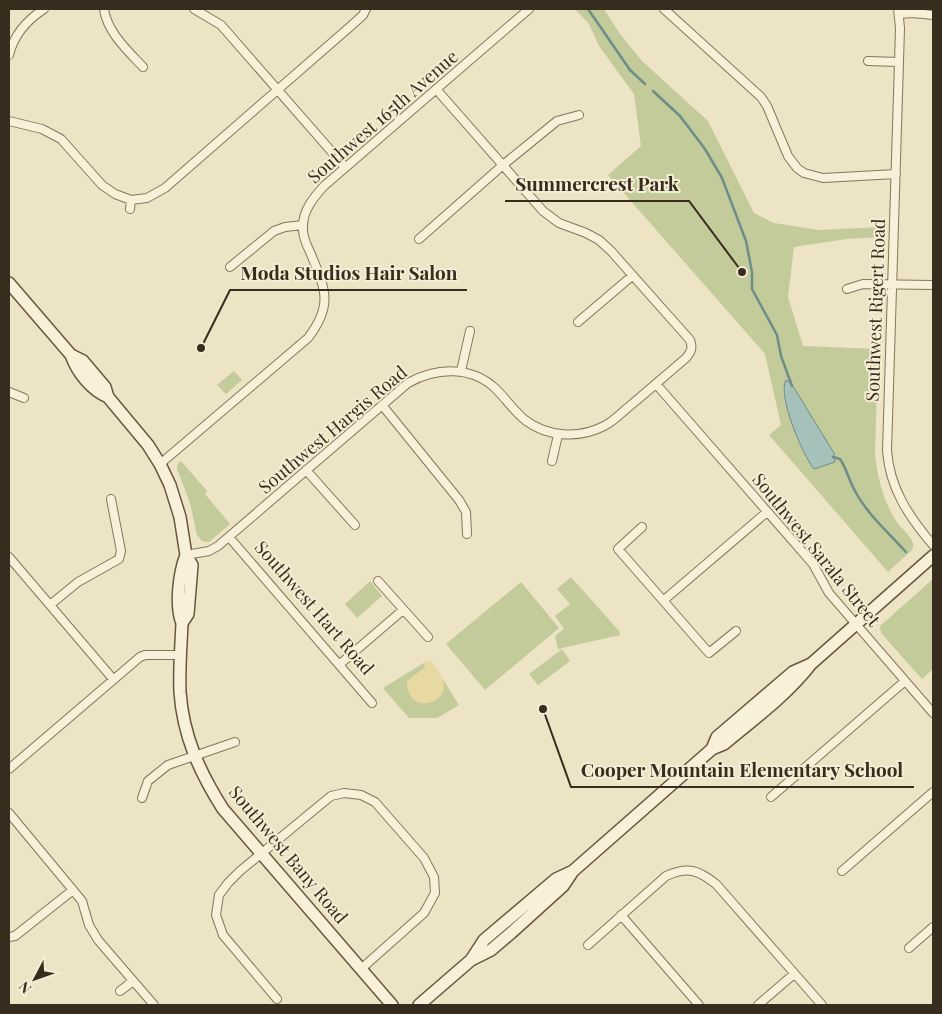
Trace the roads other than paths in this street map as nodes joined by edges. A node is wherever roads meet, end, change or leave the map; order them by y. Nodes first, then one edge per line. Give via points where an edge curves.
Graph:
1 (44, 9) edge
2 (104, 9) edge
3 (194, 9) edge
4 (366, 9) edge
5 (529, 9) edge
6 (664, 9) edge
7 (898, 11) edge
8 (933, 15) edge
9 (9, 54) edge
10 (868, 61) dead end
11 (899, 62) junction
12 (143, 68) dead end
13 (436, 89) junction
14 (278, 90) junction
15 (579, 115) dead end
16 (9, 121) edge
17 (503, 165) junction
18 (346, 168) junction
19 (896, 174) junction
20 (131, 200) junction
21 (130, 209) dead end
22 (302, 225) junction
23 (419, 239) dead end
24 (230, 267) dead end
25 (632, 276) junction
26 (9, 283) edge
27 (893, 284) junction
28 (933, 286) edge
29 (847, 289) dead end
30 (578, 322) dead end
31 (470, 331) dead end
32 (461, 372) junction
33 (656, 384) junction
34 (9, 392) edge
35 (24, 398) dead end
36 (382, 405) junction
37 (558, 435) junction
38 (552, 461) dead end
39 (160, 464) junction
40 (306, 470) junction
41 (110, 499) dead end
42 (767, 512) junction
43 (355, 526) dead end
44 (642, 527) dead end
45 (467, 534) dead end
46 (229, 537) junction
47 (933, 545) edge
48 (186, 555) junction
49 (933, 556) edge
50 (9, 557) edge
51 (378, 581) dead end
52 (664, 600) junction
53 (50, 605) junction
54 (403, 610) junction
55 (856, 624) junction
56 (736, 631) dead end
57 (428, 637) dead end
58 (181, 654) junction
59 (340, 664) junction
60 (113, 679) junction
61 (906, 681) junction
62 (372, 702) dead end
63 (933, 713) edge
64 (235, 742) dead end
65 (194, 755) junction
66 (9, 769) edge
67 (933, 792) edge
68 (771, 797) dead end
69 (142, 798) dead end
70 (9, 814) edge
71 (262, 854) junction
72 (842, 871) dead end
73 (73, 890) junction
74 (621, 915) junction
75 (933, 927) edge
76 (9, 937) edge
77 (588, 945) dead end
78 (909, 948) dead end
79 (361, 969) junction
80 (794, 974) junction
81 (133, 981) junction
82 (120, 991) dead end
83 (276, 998) dead end
84 (154, 1005) edge
85 (392, 1005) edge
86 (420, 1005) edge
87 (699, 1005) edge
88 (758, 1005) edge
89 (822, 1005) edge

1 - 9 street via 22,28
2 - 12 street via 114,34
3 - 14 street via 221,25
4 - 14 street
5 - 13 street, Southwest 165th Avenue
6 - 19 street via 761,97 788,156 804,173 823,178
7 - 8 street
7 - 11 street, Southwest Rigert Road
10 - 11 street
11 - 19 street, Southwest Rigert Road
13 - 17 street, Southwest Hargis Road
13 - 18 street, Southwest 165th Avenue
14 - 18 street
14 - 20 street via 165,188 147,198
15 - 17 street via 557,121
16 - 20 street via 42,128 60,138 102,184 114,194
17 - 23 street
17 - 25 street, Southwest Hargis Road via 543,211 559,223 599,240
18 - 22 street, Southwest 165th Avenue via 312,199
19 - 27 street, Southwest Rigert Road
20 - 21 street
22 - 24 street via 274,231
22 - 39 street via 305,242 325,294 324,310 318,324 308,338
25 - 30 street
25 - 33 street, Southwest Hargis Road via 692,346 686,358
26 - 39 main road via 71,356 83,361 105,387 108,397
27 - 28 street
27 - 29 street via 863,284
27 - 47 street, Southwest Rigert Road via 888,464 903,504
31 - 32 street
32 - 36 street, Southwest Hargis Road via 446,371 422,376 408,383
32 - 37 street, Southwest Hargis Road via 486,381 525,420
33 - 37 street, Southwest Hargis Road via 604,426
33 - 42 street, Southwest Sarala Street
34 - 35 street
36 - 40 street, Southwest Hargis Road
36 - 45 street via 460,500 466,512
37 - 38 street
39 - 48 main road, Southwest Bany Road via 176,501
40 - 43 street
40 - 46 street, Southwest Hargis Road
41 - 53 street via 120,559 78,582
42 - 52 street
42 - 55 street, Southwest Sarala Street via 813,564 828,593
44 - 52 street via 618,549
46 - 48 street, Southwest Hargis Road via 210,551
46 - 59 street, Southwest Hart Road
48 - 58 main road, Southwest Bany Road via 182,565 178,614 182,623
49 - 55 main road
50 - 53 street
51 - 54 street
52 - 56 street via 710,653
53 - 60 street
54 - 57 street
54 - 59 street
55 - 61 street, Southwest Sarala Street
55 - 86 main road via 810,664 785,693 724,744 712,749 573,871 563,886 511,933 491,950 471,960
58 - 60 street via 145,655 134,660
58 - 65 main road, Southwest Bany Road via 183,718
59 - 62 street, Southwest Hart Road
60 - 66 street
61 - 63 street, Southwest Sarala Street
61 - 68 street
64 - 65 street
65 - 69 street via 168,765 148,781
65 - 71 main road, Southwest Bany Road via 224,809
67 - 72 street
70 - 73 street
71 - 79 main road, Southwest Bany Road
71 - 79 street via 331,796 344,793 360,795 375,802 424,858 434,877 434,893 429,906
71 - 83 street via 228,883 219,895 216,915 223,935
73 - 76 street via 15,936
73 - 81 street via 82,901 88,925
74 - 77 street
74 - 80 street via 666,876 686,870 702,874 716,884
74 - 87 street
75 - 78 street
79 - 85 main road, Southwest Bany Road
80 - 88 street
80 - 89 street
81 - 82 street
81 - 84 street

